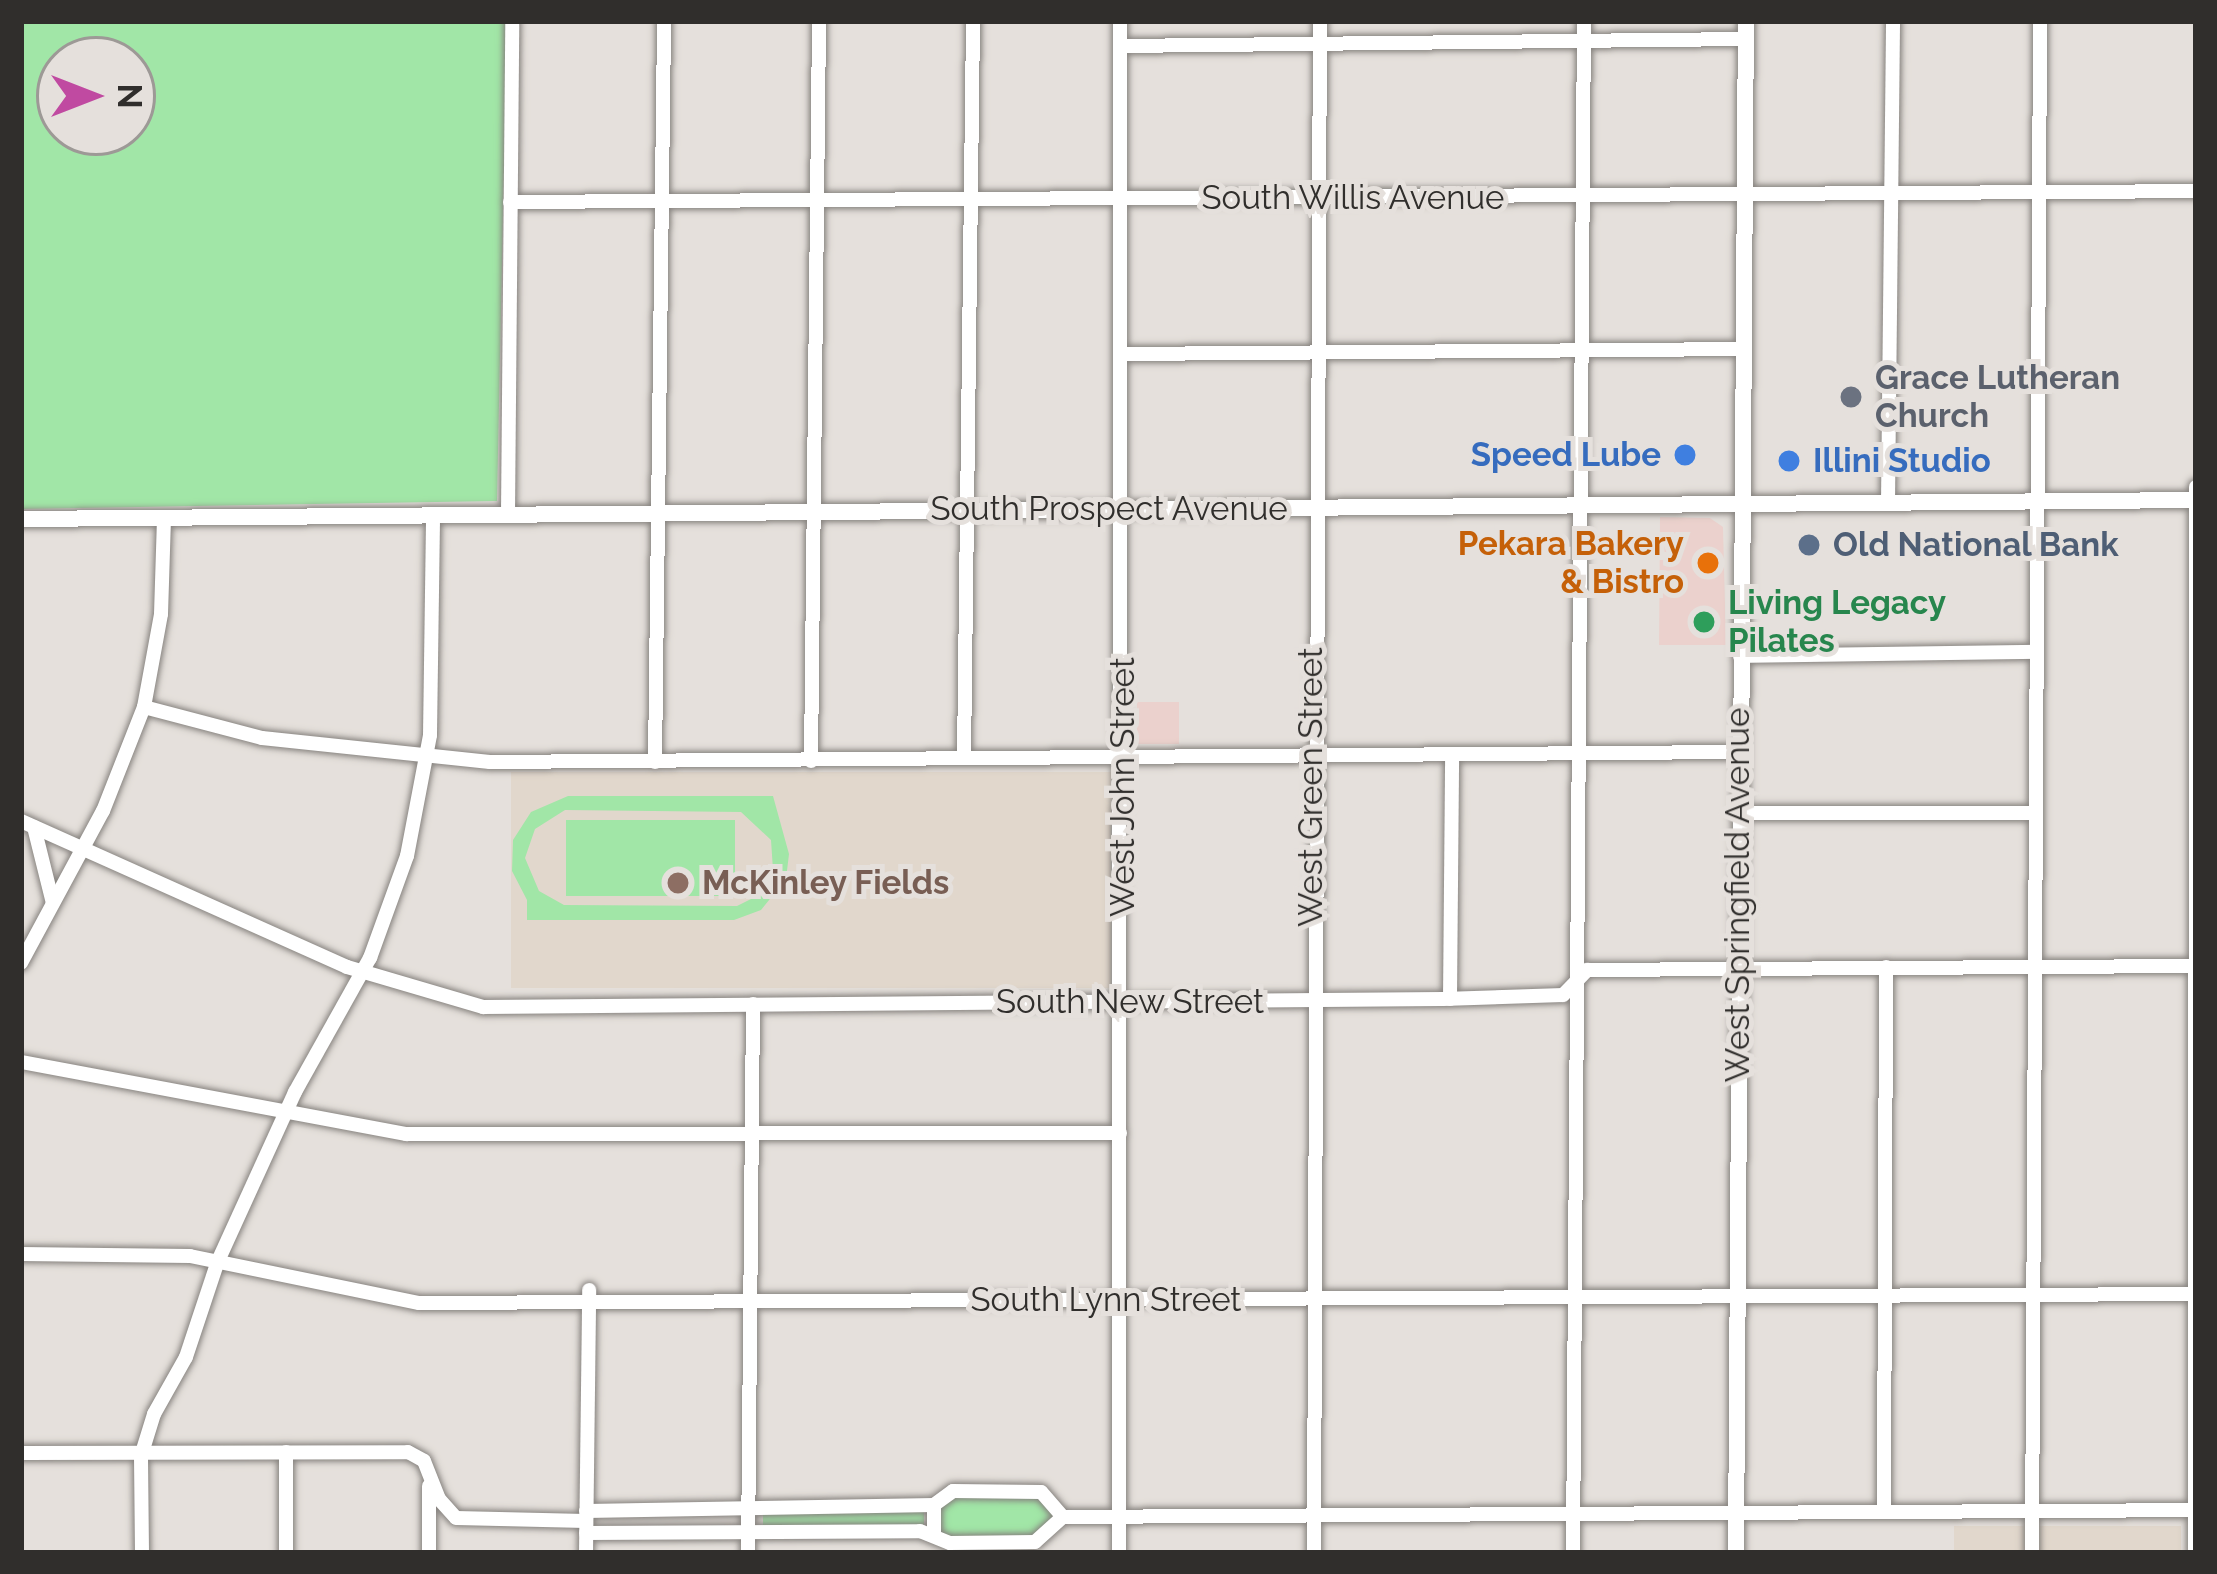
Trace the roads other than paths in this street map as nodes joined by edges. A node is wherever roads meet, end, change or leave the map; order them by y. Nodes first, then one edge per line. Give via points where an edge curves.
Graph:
1 (512, 21) edge
2 (664, 21) edge
3 (819, 21) edge
4 (973, 21) edge
5 (1120, 21) edge
6 (1320, 21) edge
7 (1584, 21) edge
8 (1893, 21) edge
9 (2040, 21) edge
10 (1746, 30) edge
11 (1584, 42) junction
12 (1319, 43) junction
13 (1120, 46) junction
14 (2196, 191) edge
15 (2038, 192) junction
16 (1891, 194) junction
17 (1744, 195) junction
18 (1582, 196) junction
19 (1121, 198) junction
20 (971, 199) junction
21 (1317, 199) junction
22 (817, 200) junction
23 (662, 201) junction
24 (510, 202) junction
25 (1743, 349) junction
26 (1580, 350) junction
27 (1315, 353) junction
28 (1124, 354) junction
29 (2196, 487) edge
30 (2196, 500) edge
31 (2034, 501) junction
32 (1888, 502) junction
33 (1740, 504) junction
34 (1578, 505) junction
35 (1313, 507) junction
36 (1124, 509) junction
37 (967, 510) junction
38 (813, 512) junction
39 (658, 513) junction
40 (508, 514) junction
41 (433, 515) junction
42 (164, 518) junction
43 (21, 519) edge
44 (2033, 652) junction
45 (1739, 656) junction
46 (143, 707) junction
47 (1577, 752) junction
48 (1739, 752) junction
49 (1451, 754) junction
50 (428, 755) junction
51 (1124, 756) junction
52 (1311, 757) junction
53 (964, 758) junction
54 (811, 761) junction
55 (655, 762) junction
56 (1738, 813) junction
57 (2033, 813) junction
58 (27, 824) edge
59 (84, 850) junction
60 (53, 905) junction
61 (21, 963) edge
62 (2195, 966) edge
63 (1886, 967) junction
64 (2032, 967) junction
65 (1738, 970) junction
66 (362, 973) junction
67 (1577, 982) junction
68 (1450, 999) junction
69 (1122, 1001) junction
70 (1310, 1001) junction
71 (753, 1004) junction
72 (21, 1062) edge
73 (286, 1112) junction
74 (1120, 1132) junction
75 (752, 1136) junction
76 (21, 1254) edge
77 (218, 1261) junction
78 (2031, 1294) junction
79 (2195, 1294) edge
80 (1574, 1295) junction
81 (1884, 1295) junction
82 (1736, 1296) junction
83 (589, 1298) junction
84 (1120, 1298) junction
85 (1312, 1300) junction
86 (749, 1303) junction
87 (286, 1452) junction
88 (21, 1453) edge
89 (141, 1456) junction
90 (430, 1472) junction
91 (934, 1505) junction
92 (748, 1510) junction
93 (2195, 1510) edge
94 (2032, 1511) junction
95 (1884, 1512) junction
96 (1736, 1513) junction
97 (1573, 1514) junction
98 (1119, 1516) junction
99 (1314, 1516) junction
100 (1063, 1517) junction
101 (586, 1521) junction
102 (475, 1522) junction
103 (429, 1526) junction
104 (748, 1531) junction
105 (934, 1532) junction
106 (142, 1553) edge
107 (286, 1553) edge
108 (429, 1553) edge
109 (586, 1553) edge
110 (748, 1553) edge
111 (1119, 1553) edge
112 (1314, 1553) edge
113 (1574, 1553) edge
114 (1736, 1553) edge
115 (2032, 1553) edge
116 (2195, 1553) edge

1 - 24 street
2 - 23 street
3 - 22 street
4 - 20 street
5 - 13 street, West John Street
6 - 12 street, West Green Street
7 - 11 street
8 - 16 street
9 - 15 street
10 - 11 street
10 - 17 main road, West Springfield Avenue
11 - 12 street
11 - 18 street
12 - 13 street
12 - 21 street, West Green Street
13 - 19 street, West John Street
14 - 15 street, South Willis Avenue
15 - 16 street, South Willis Avenue
15 - 31 street
16 - 17 street, South Willis Avenue
16 - 32 street
17 - 18 street, South Willis Avenue
17 - 25 main road, West Springfield Avenue
18 - 21 street, South Willis Avenue
18 - 26 street
19 - 20 street, South Willis Avenue
19 - 21 street, South Willis Avenue
19 - 28 street, West John Street
20 - 22 street, South Willis Avenue
20 - 37 street
21 - 27 street, West Green Street
22 - 23 street, South Willis Avenue
22 - 38 street
23 - 24 street, South Willis Avenue
23 - 39 street
24 - 40 street
25 - 26 street
25 - 33 main road, West Springfield Avenue
26 - 27 street
26 - 34 street
27 - 28 street
27 - 35 street, West Green Street
28 - 36 street, West John Street
29 - 30 street
30 - 31 main road, South Prospect Avenue
30 - 62 street
31 - 32 main road, South Prospect Avenue
31 - 44 street
32 - 33 main road, South Prospect Avenue
33 - 34 main road, South Prospect Avenue
33 - 45 main road, West Springfield Avenue
34 - 35 main road, South Prospect Avenue
34 - 47 street
35 - 36 main road, South Prospect Avenue
35 - 52 street, West Green Street
36 - 37 main road, South Prospect Avenue
36 - 51 street, West John Street
37 - 38 main road, South Prospect Avenue
37 - 53 street
38 - 39 main road, South Prospect Avenue
38 - 54 street
39 - 40 main road, South Prospect Avenue
39 - 55 street
40 - 41 main road, South Prospect Avenue
41 - 42 main road, South Prospect Avenue
41 - 50 street
42 - 43 main road, South Prospect Avenue
42 - 46 street via 161,614
44 - 45 street
44 - 57 street
45 - 48 main road, West Springfield Avenue
46 - 50 street via 262,738
46 - 59 street
47 - 48 street
47 - 49 street
47 - 67 street
48 - 56 main road, West Springfield Avenue
49 - 52 street
49 - 68 street
50 - 55 street
50 - 66 street via 406,856
51 - 52 street
51 - 53 street
51 - 69 street, West John Street
52 - 70 street, West Green Street
53 - 54 street
54 - 55 street
56 - 57 street
56 - 65 main road, West Springfield Avenue
57 - 64 street
58 - 59 street, South New Street
58 - 60 street
59 - 60 street
59 - 66 street, South New Street
60 - 61 street
62 - 64 street, South New Street
62 - 79 street
63 - 64 street, South New Street
63 - 65 street, South New Street
63 - 81 street
64 - 78 street
65 - 67 street, South New Street via 1587,970
65 - 82 main road, West Springfield Avenue
66 - 71 street, South New Street via 483,1007
66 - 73 street
67 - 68 street, South New Street via 1563,995
67 - 80 street
68 - 70 street, South New Street
69 - 70 street, South New Street
69 - 71 street, South New Street
69 - 74 street, West John Street
70 - 85 street, West Green Street
71 - 75 street
72 - 73 street
73 - 75 street via 445,1136
73 - 77 street
74 - 75 street
74 - 84 street, West John Street
75 - 86 street
76 - 77 street, South Lynn Street
77 - 83 street, South Lynn Street via 419,1304
77 - 89 street
78 - 79 street, South Lynn Street
78 - 81 street, South Lynn Street
78 - 94 street
79 - 93 street
80 - 82 street, South Lynn Street
80 - 85 street, South Lynn Street
80 - 97 street
81 - 82 street, South Lynn Street
81 - 95 street
82 - 96 main road, West Springfield Avenue
83 - 86 street, South Lynn Street
83 - 101 street
84 - 85 street, South Lynn Street
84 - 86 street, South Lynn Street
84 - 98 street, West John Street
85 - 99 street, West Green Street
86 - 92 street
87 - 89 street
87 - 90 street via 408,1452
87 - 107 street
88 - 89 street
89 - 106 street
90 - 102 street via 451,1514
90 - 103 street
91 - 92 street
91 - 100 street via 953,1492 1041,1492
91 - 105 street
92 - 101 street
92 - 104 street
93 - 94 street
93 - 116 street
94 - 95 street
94 - 115 street
95 - 96 street
96 - 97 street
96 - 114 main road, West Springfield Avenue
97 - 99 street
97 - 113 street
98 - 99 street
98 - 100 street
98 - 111 street, West John Street
99 - 112 street, West Green Street
100 - 105 street via 1035,1543 950,1543
101 - 102 street
101 - 104 street
101 - 109 street
102 - 103 street
103 - 108 street
104 - 105 street
104 - 110 street

